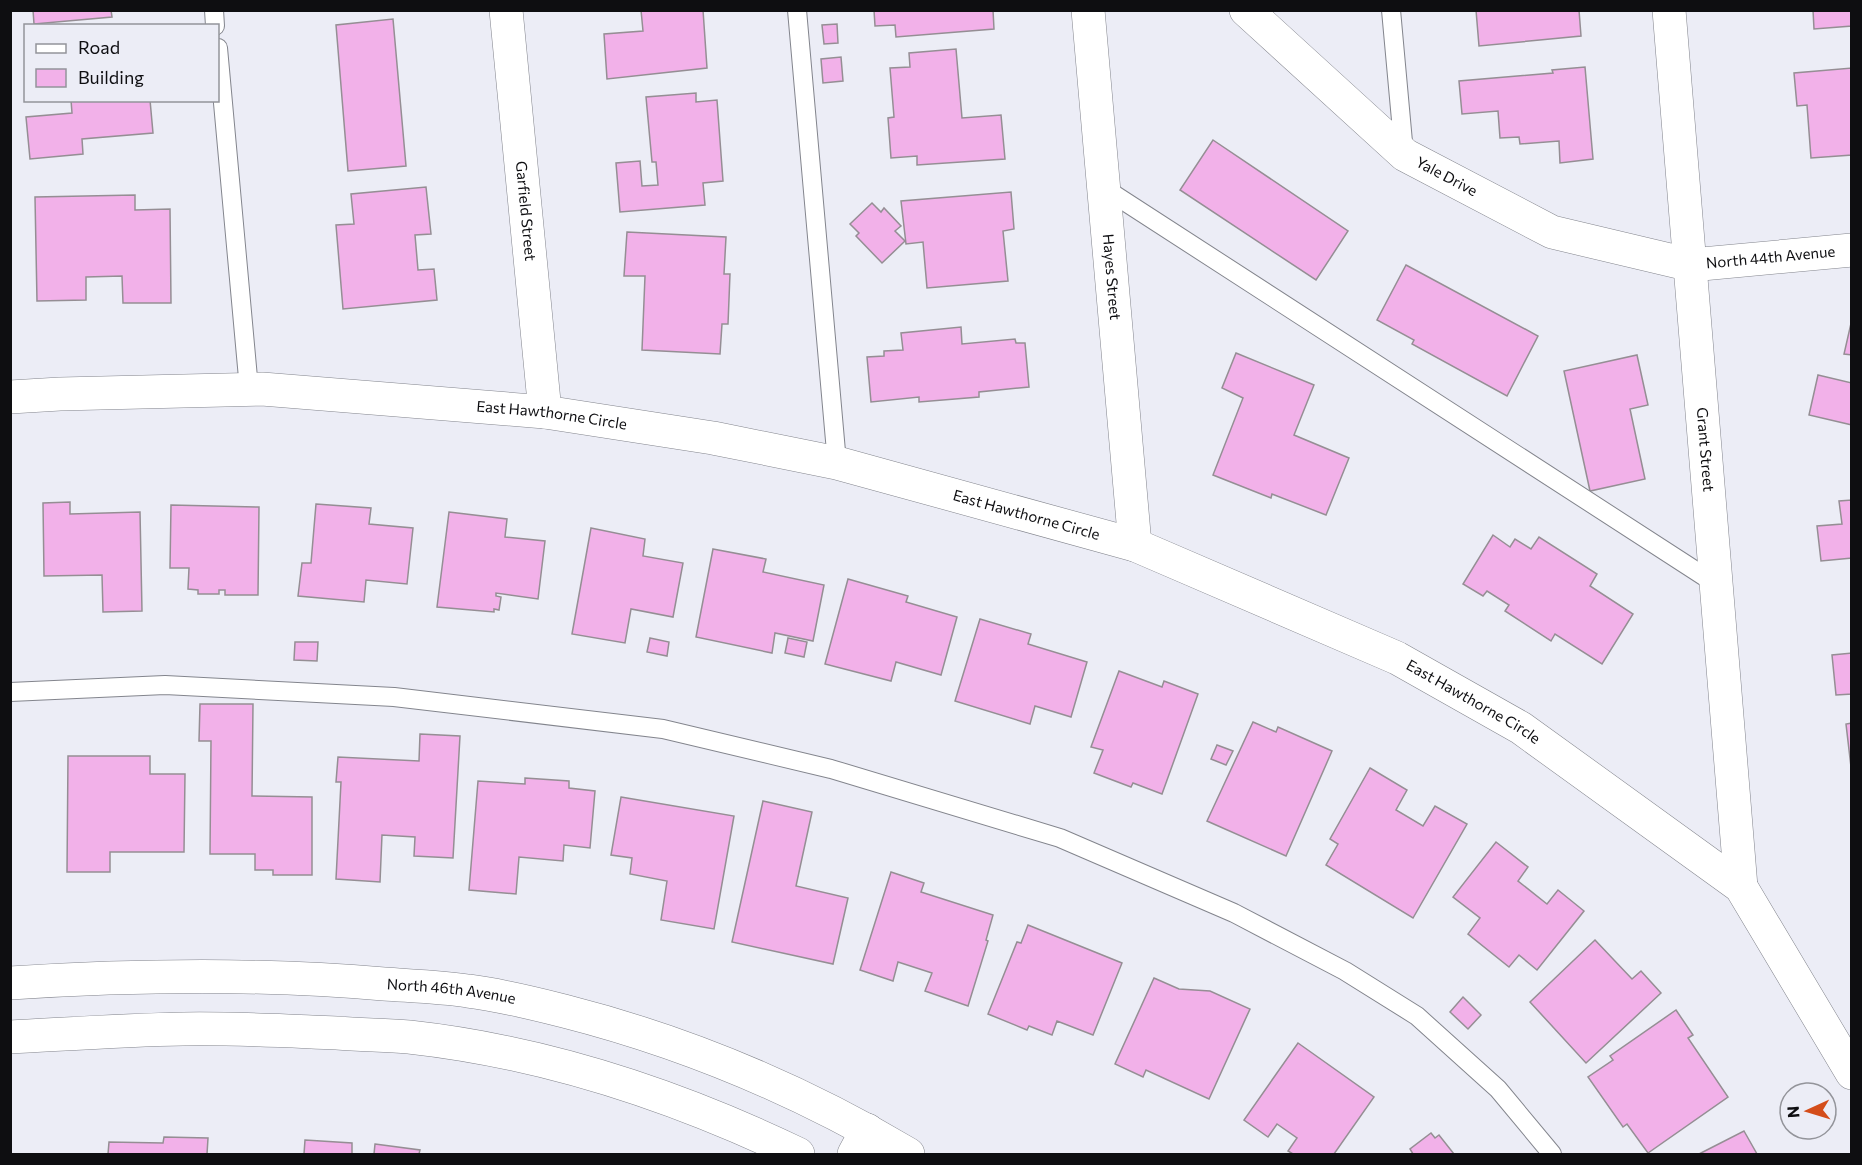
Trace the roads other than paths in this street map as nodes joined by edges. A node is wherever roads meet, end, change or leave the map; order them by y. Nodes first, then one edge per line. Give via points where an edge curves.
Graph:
1 (506, 10) edge
2 (797, 10) edge
3 (1088, 10) edge
4 (1246, 10) edge
5 (1391, 10) edge
6 (1669, 10) edge
7 (219, 59) edge
8 (1405, 155) junction
9 (1104, 188) junction
10 (1851, 250) edge
11 (1691, 265) junction
12 (249, 389) junction
13 (10, 397) edge
14 (545, 412) junction
15 (837, 463) junction
16 (1135, 544) junction
17 (1716, 584) junction
18 (10, 692) edge
19 (1741, 887) junction
20 (10, 983) edge
21 (10, 1037) edge
22 (1851, 1073) edge
23 (861, 1142) edge
24 (798, 1155) edge
25 (908, 1155) edge
26 (1552, 1155) edge

1 - 14 street, Garfield Street
2 - 15 lane
3 - 9 street, Hayes Street
4 - 8 street, Yale Drive
5 - 8 lane
6 - 11 street, Grant Street
7 - 12 lane
8 - 11 street, Yale Drive via 1552,232
9 - 16 street, Hayes Street
9 - 17 lane
10 - 11 street, North 44th Avenue
11 - 17 street, Grant Street
12 - 13 street, East Hawthorne Circle
12 - 14 street, East Hawthorne Circle
14 - 15 street, East Hawthorne Circle via 713,438
15 - 16 street, East Hawthorne Circle
16 - 19 street, East Hawthorne Circle via 1397,658 1521,728
17 - 19 street, Grant Street
18 - 26 lane via 165,685 394,697 663,729 831,769 1060,838 1234,913 1345,971 1417,1016 1498,1089
19 - 22 street, East Hawthorne Circle
20 - 23 street, North 46th Avenue via 88,978 303,977 467,990 656,1037 724,1062 789,1090
21 - 24 street via 184,1029 408,1037 545,1061 610,1079 682,1103
23 - 25 street, North 46th Avenue

